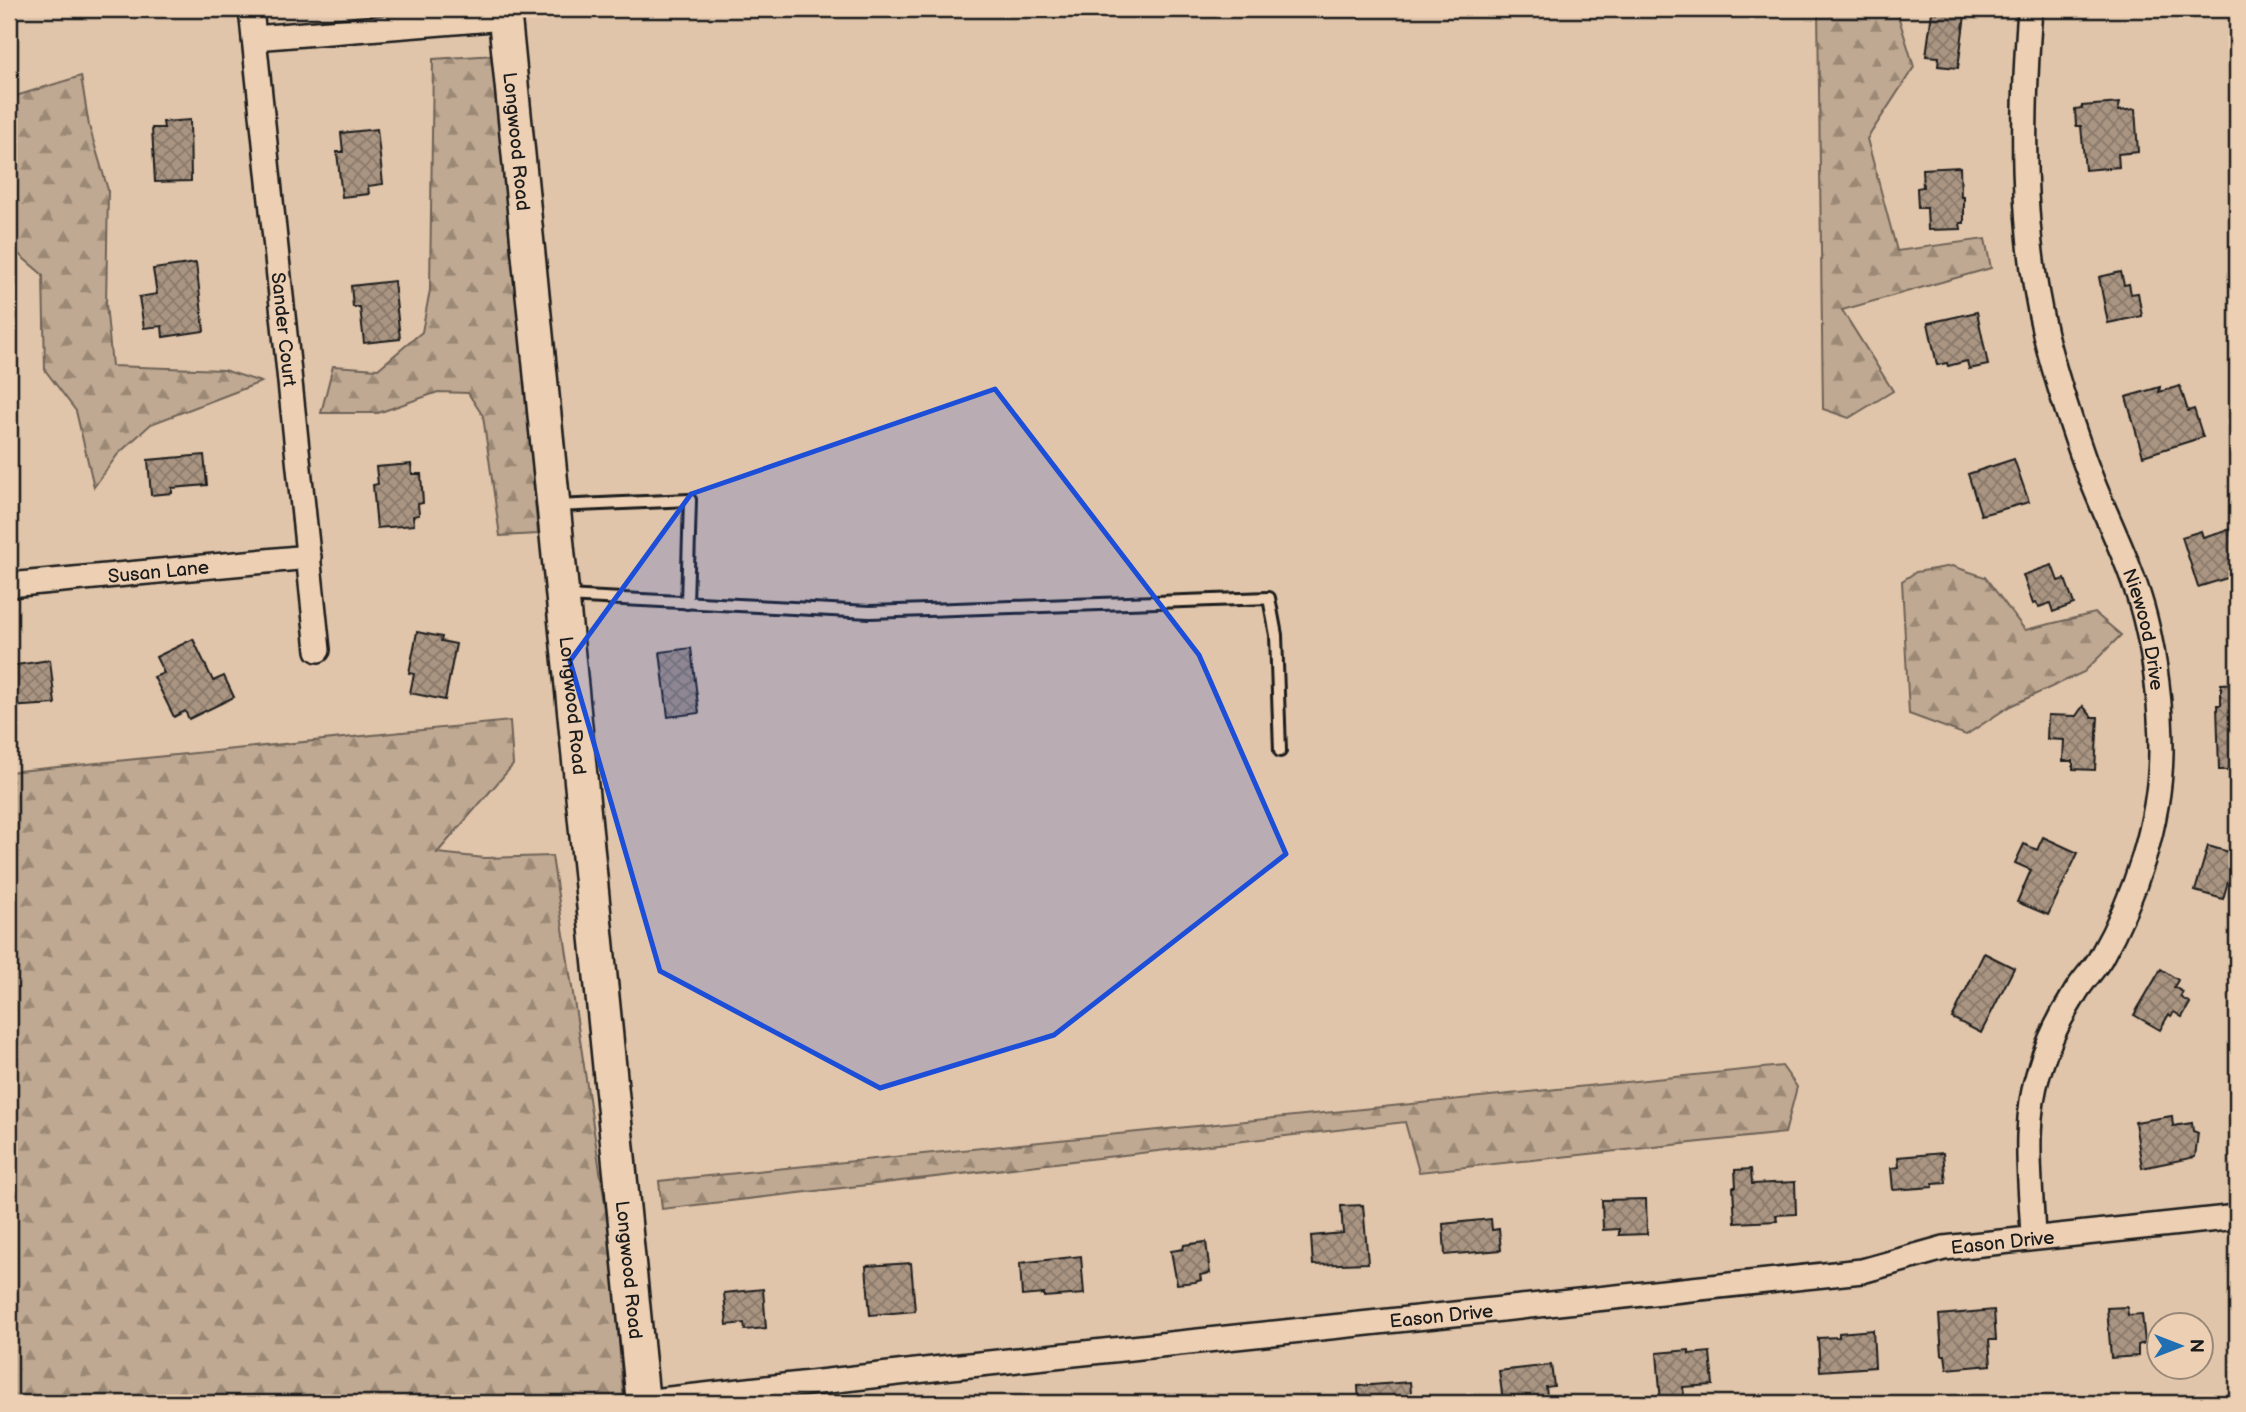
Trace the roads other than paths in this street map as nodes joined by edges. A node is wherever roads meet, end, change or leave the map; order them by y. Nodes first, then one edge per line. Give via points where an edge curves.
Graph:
1 (251, 9) edge
2 (2029, 9) edge
3 (505, 13) edge
4 (254, 38) junction
5 (553, 506) junction
6 (309, 557) junction
7 (9, 585) edge
8 (563, 596) junction
9 (687, 603) junction
10 (318, 650) dead end
11 (1280, 751) dead end
12 (2237, 1217) edge
13 (2033, 1237) junction
14 (643, 1403) edge

1 - 4 street, Sander Court
2 - 13 street, Niewood Drive via 2024,87 2028,212 2045,334 2083,457 2145,617 2157,683 2161,753 2143,862 2129,901 2053,1034 2038,1074 2029,1150
3 - 4 street
3 - 5 main road, Longwood Road
4 - 6 street, Sander Court
5 - 8 main road, Longwood Road
5 - 9 lane via 690,500
6 - 7 street, Susan Lane
6 - 10 street, Sander Court
8 - 9 lane
8 - 14 main road, Longwood Road
9 - 11 lane via 870,612 1269,598 1276,635
12 - 13 street, Eason Drive
13 - 14 street, Eason Drive via 1944,1248 1862,1271

